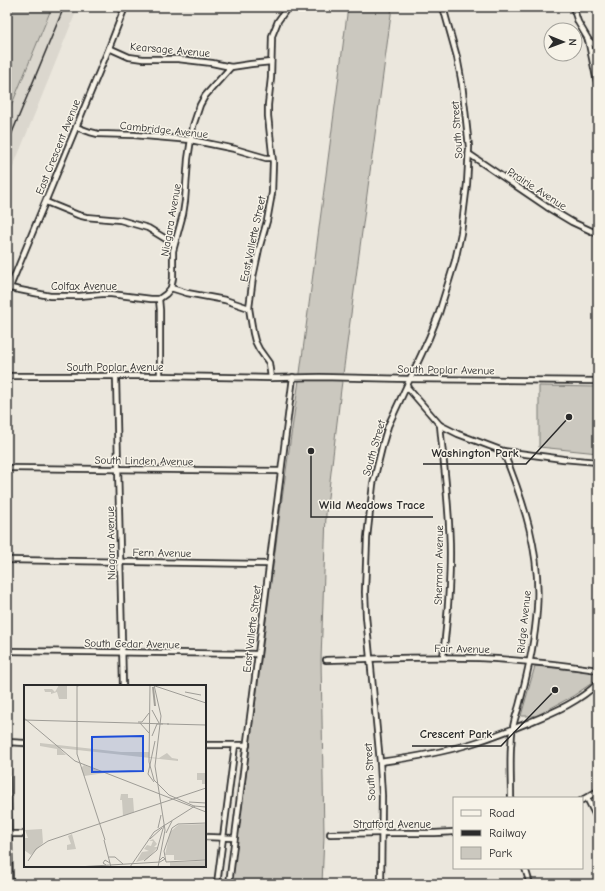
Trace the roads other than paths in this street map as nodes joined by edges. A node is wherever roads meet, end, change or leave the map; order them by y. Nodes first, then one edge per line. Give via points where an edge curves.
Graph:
1 (125, 7) edge
2 (288, 7) edge
3 (443, 7) edge
4 (573, 7) edge
5 (588, 39) junction
6 (598, 47) edge
7 (109, 48) junction
8 (271, 62) junction
9 (231, 67) junction
10 (598, 87) edge
11 (76, 127) junction
12 (191, 140) junction
13 (469, 154) junction
14 (272, 158) junction
15 (46, 202) junction
16 (598, 234) edge
17 (174, 244) junction
18 (10, 288) junction
19 (170, 288) junction
20 (7, 294) edge
21 (158, 299) junction
22 (249, 308) junction
23 (7, 376) edge
24 (116, 376) junction
25 (160, 376) junction
26 (293, 377) junction
27 (271, 378) junction
28 (410, 379) junction
29 (598, 381) edge
30 (407, 387) junction
31 (440, 425) junction
32 (503, 451) junction
33 (598, 462) edge
34 (7, 468) edge
35 (118, 470) junction
36 (281, 471) junction
37 (7, 560) edge
38 (120, 562) junction
39 (269, 564) junction
40 (7, 651) edge
41 (122, 653) junction
42 (258, 654) junction
43 (443, 657) junction
44 (370, 659) junction
45 (326, 660) dead end
46 (529, 661) junction
47 (598, 670) edge
48 (598, 682) edge
49 (123, 685) edge
50 (512, 729) junction
51 (7, 742) edge
52 (24, 743) edge
53 (206, 745) edge
54 (235, 745) junction
55 (247, 745) junction
56 (7, 760) edge
57 (380, 762) junction
58 (598, 791) edge
59 (511, 797) edge
60 (584, 799) edge
61 (598, 820) edge
62 (382, 832) junction
63 (453, 832) edge
64 (8, 834) edge
65 (24, 834) edge
66 (330, 834) dead end
67 (206, 837) edge
68 (223, 838) junction
69 (234, 838) junction
70 (525, 869) edge
71 (10, 884) edge
72 (217, 884) edge
73 (229, 884) edge
74 (381, 884) edge
75 (530, 884) edge

1 - 7 street, East Crescent Avenue
2 - 8 street, East Vallette Street via 272,36
3 - 13 street, South Street via 462,84
4 - 5 street
5 - 6 street
5 - 10 street
7 - 9 street, Kearsage Avenue via 129,57 178,59
7 - 11 street, East Crescent Avenue
8 - 9 street
8 - 14 street, East Vallette Street via 268,116
9 - 12 street, Niagara Avenue via 200,105
11 - 12 street, Cambridge Avenue via 98,134
11 - 15 street, East Crescent Avenue
12 - 14 street, Cambridge Avenue
12 - 17 street, Niagara Avenue via 185,202
13 - 16 street, Prairie Avenue via 547,208
13 - 28 street, South Street via 461,232 446,294
14 - 22 street, East Vallette Street via 270,207 256,263
15 - 17 street via 78,215 120,220 148,228
15 - 18 street, East Crescent Avenue
17 - 19 street, Niagara Avenue via 173,278
18 - 20 street, East Crescent Avenue
18 - 21 street, Colfax Avenue via 50,296 111,294
19 - 21 street
19 - 22 street
21 - 25 street
22 - 27 street, East Vallette Street via 255,341 269,363
23 - 24 street, South Poplar Avenue
24 - 25 street, South Poplar Avenue
24 - 35 street, Niagara Avenue
25 - 27 street, South Poplar Avenue
26 - 27 street, South Poplar Avenue
26 - 28 street, South Poplar Avenue
26 - 36 street, East Vallette Street
28 - 29 street, South Poplar Avenue
28 - 30 street, South Street
30 - 31 street
30 - 44 street, South Street via 382,443 370,509 366,563
31 - 32 street
31 - 43 street, Sherman Avenue via 450,552
32 - 33 street
32 - 46 street, Ridge Avenue via 526,514 536,562 537,609
34 - 35 street, South Linden Avenue
35 - 36 street, South Linden Avenue
35 - 38 street, Niagara Avenue
36 - 39 street, East Vallette Street
37 - 38 street, Fern Avenue
38 - 39 street, Fern Avenue
38 - 41 street, Niagara Avenue
39 - 42 street, East Vallette Street
40 - 41 street, South Cedar Avenue
41 - 42 street, South Cedar Avenue
41 - 49 street, Niagara Avenue
42 - 55 street, East Vallette Street
43 - 44 street, Fair Avenue
43 - 46 street, Fair Avenue
44 - 45 street, Fair Avenue
44 - 57 street, South Street
46 - 47 street, Fair Avenue
46 - 50 street, Ridge Avenue
48 - 50 street via 580,698
50 - 57 street via 423,756
50 - 59 street, Ridge Avenue
51 - 52 street
53 - 54 street
54 - 55 street
54 - 68 street
55 - 69 street, East Vallette Street
56 - 64 street
57 - 62 street, South Street
58 - 60 street
60 - 61 street
62 - 63 street, Stratford Avenue
62 - 66 street, Stratford Avenue
62 - 74 street, South Street
64 - 65 street
64 - 71 street
67 - 68 street
68 - 69 street
68 - 72 street
69 - 73 street, East Vallette Street
70 - 75 street

